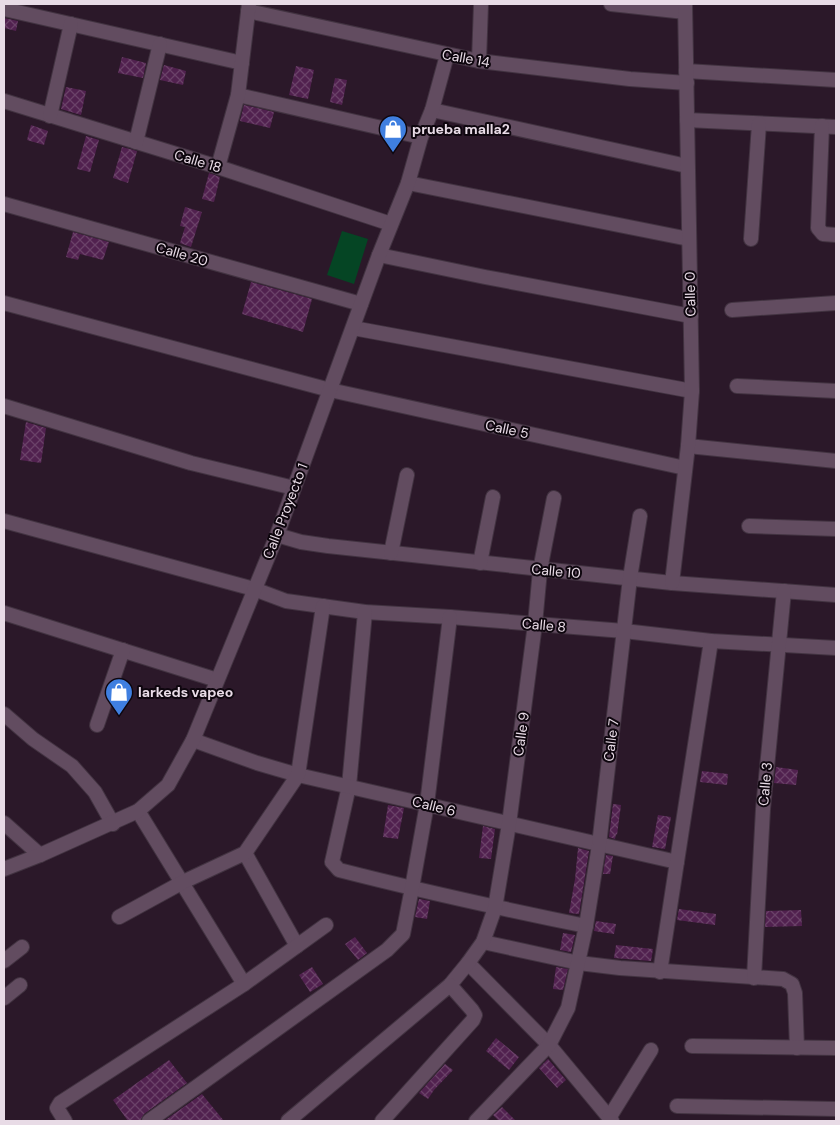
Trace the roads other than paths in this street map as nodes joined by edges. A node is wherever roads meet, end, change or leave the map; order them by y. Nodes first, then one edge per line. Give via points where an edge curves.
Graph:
1 (482, 4) edge
2 (611, 4) edge
3 (249, 7) edge
4 (4, 8) edge
5 (685, 8) edge
6 (71, 24) junction
7 (160, 44) junction
8 (447, 55) junction
9 (479, 61) junction
10 (242, 63) junction
11 (686, 77) junction
12 (836, 80) edge
13 (238, 95) junction
14 (4, 101) edge
15 (432, 110) junction
16 (50, 116) junction
17 (687, 120) junction
18 (759, 124) junction
19 (829, 127) edge
20 (421, 137) junction
21 (136, 142) junction
22 (687, 166) junction
23 (218, 167) junction
24 (408, 183) junction
25 (4, 204) edge
26 (391, 224) junction
27 (836, 235) edge
28 (689, 239) junction
29 (751, 239) dead end
30 (379, 255) junction
31 (4, 303) edge
32 (361, 304) junction
33 (836, 304) edge
34 (732, 310) dead end
35 (691, 316) junction
36 (353, 328) junction
37 (737, 386) dead end
38 (330, 390) junction
39 (692, 391) junction
40 (836, 391) edge
41 (4, 406) edge
42 (688, 446) junction
43 (836, 461) edge
44 (685, 468) junction
45 (407, 475) dead end
46 (294, 488) junction
47 (493, 497) dead end
48 (554, 498) dead end
49 (640, 516) dead end
50 (4, 521) edge
51 (749, 526) dead end
52 (836, 529) edge
53 (277, 535) junction
54 (391, 553) junction
55 (480, 563) junction
56 (540, 570) junction
57 (630, 578) junction
58 (672, 583) junction
59 (254, 589) junction
60 (784, 591) junction
61 (836, 595) edge
62 (323, 606) junction
63 (365, 612) junction
64 (4, 613) edge
65 (450, 617) junction
66 (535, 624) junction
67 (624, 631) junction
68 (711, 641) junction
69 (778, 645) junction
70 (836, 648) edge
71 (122, 650) junction
72 (217, 680) junction
73 (4, 714) edge
74 (97, 725) dead end
75 (193, 740) junction
76 (298, 775) junction
77 (349, 786) junction
78 (427, 804) junction
79 (138, 811) junction
80 (4, 823) edge
81 (112, 824) junction
82 (509, 824) junction
83 (599, 845) junction
84 (245, 853) junction
85 (40, 855) junction
86 (677, 862) junction
87 (4, 869) edge
88 (183, 882) junction
89 (412, 888) junction
90 (495, 908) junction
91 (119, 917) dead end
92 (326, 924) dead end
93 (586, 926) junction
94 (483, 942) junction
95 (296, 946) junction
96 (22, 947) dead end
97 (4, 961) edge
98 (468, 963) junction
99 (578, 963) junction
100 (660, 972) junction
101 (754, 978) junction
102 (244, 984) junction
103 (450, 985) junction
104 (20, 986) dead end
105 (4, 998) edge
106 (550, 1044) junction
107 (692, 1046) dead end
108 (797, 1048) junction
109 (836, 1048) edge
110 (651, 1050) dead end
111 (677, 1106) dead end
112 (836, 1109) edge
113 (611, 1120) edge
114 (65, 1121) edge
115 (149, 1121) edge
116 (288, 1121) edge
117 (382, 1121) edge
118 (476, 1121) edge

1 - 9 street
2 - 5 street
3 - 8 street, Calle 14
3 - 10 street
4 - 6 street
5 - 11 street, Calle 0
6 - 7 street
6 - 16 street
7 - 10 street
7 - 21 street
8 - 9 street, Calle 14
8 - 15 street, Calle Proyecto 1
9 - 11 street, Calle 14 via 630,79
10 - 13 street
11 - 12 street, Calle 14
11 - 17 street, Calle 0
13 - 20 street
13 - 23 street
14 - 16 street, Calle 18
15 - 20 street, Calle Proyecto 1
15 - 22 street
16 - 21 street, Calle 18
17 - 18 street
17 - 22 street, Calle 0
18 - 19 street
18 - 29 street
19 - 27 street via 818,228 823,234
20 - 24 street, Calle Proyecto 1
21 - 23 street, Calle 18
22 - 28 street, Calle 0
23 - 26 street, Calle 18
24 - 26 street, Calle Proyecto 1
24 - 28 street
25 - 32 street, Calle 20
26 - 30 street, Calle Proyecto 1
28 - 35 street, Calle 0
30 - 32 street, Calle Proyecto 1
30 - 35 street
31 - 38 street, Calle 5
32 - 36 street, Calle Proyecto 1
33 - 34 street
35 - 39 street, Calle 0
36 - 38 street, Calle Proyecto 1
36 - 39 street
37 - 40 street
38 - 44 street, Calle 5
38 - 46 street, Calle Proyecto 1
39 - 42 street, Calle 0
41 - 46 street via 191,464
42 - 43 street
42 - 44 street, Calle 0
44 - 58 street, Calle 0
45 - 54 street
46 - 53 street, Calle Proyecto 1
47 - 55 street
48 - 56 street, Calle 9
49 - 57 street, Calle 7
50 - 59 street, Calle 8
51 - 52 street
53 - 54 street, Calle 10 via 310,543
53 - 59 street, Calle Proyecto 1
54 - 55 street, Calle 10
55 - 56 street, Calle 10
56 - 57 street, Calle 10
56 - 66 street, Calle 9
57 - 58 street, Calle 10
57 - 67 street, Calle 7
58 - 60 street, Calle 10
59 - 62 street, Calle 8 via 286,601
59 - 72 street, Calle Proyecto 1
60 - 61 street, Calle 10
60 - 69 street, Calle 3
62 - 63 street, Calle 8
62 - 76 street
63 - 65 street, Calle 8
63 - 77 street
64 - 71 street
65 - 66 street, Calle 8
65 - 78 street
66 - 67 street, Calle 8
66 - 82 street, Calle 9
67 - 68 street, Calle 8
67 - 83 street, Calle 7
68 - 69 street, Calle 8
68 - 86 street
69 - 70 street, Calle 8
69 - 101 street, Calle 3 via 763,809
71 - 72 street
71 - 74 street
72 - 75 street, Calle Proyecto 1
73 - 81 street via 72,766 94,792
75 - 76 street, Calle 6
75 - 79 street, Calle Proyecto 1 via 168,785
76 - 77 street, Calle 6
76 - 84 street
77 - 78 street, Calle 6
77 - 89 street via 332,862 339,870
78 - 82 street, Calle 6
78 - 89 street
79 - 81 street, Calle Proyecto 1
79 - 88 street
80 - 85 street
81 - 85 street, Calle Proyecto 1
82 - 83 street, Calle 6
82 - 90 street, Calle 9
83 - 86 street, Calle 6
83 - 93 street, Calle 7
84 - 88 street
84 - 95 street
85 - 87 street, Calle Proyecto 1
86 - 100 street
88 - 91 street
88 - 102 street
89 - 90 street
89 - 115 street via 402,934 387,950
90 - 93 street
90 - 94 street, Calle 9
92 - 95 street
93 - 99 street, Calle 7
94 - 98 street, Calle 9
94 - 99 street
95 - 102 street
96 - 97 street
98 - 103 street, Calle 9
98 - 106 street
99 - 100 street
99 - 106 street, Calle 7 via 568,1008
100 - 101 street
101 - 108 street via 783,980 792,984
102 - 114 street via 58,1105 58,1112
103 - 116 street, Calle 9
103 - 117 street via 472,1010 474,1020
104 - 105 street
106 - 113 street
106 - 118 street, Calle 7
107 - 108 street
108 - 109 street
110 - 113 street
111 - 112 street

